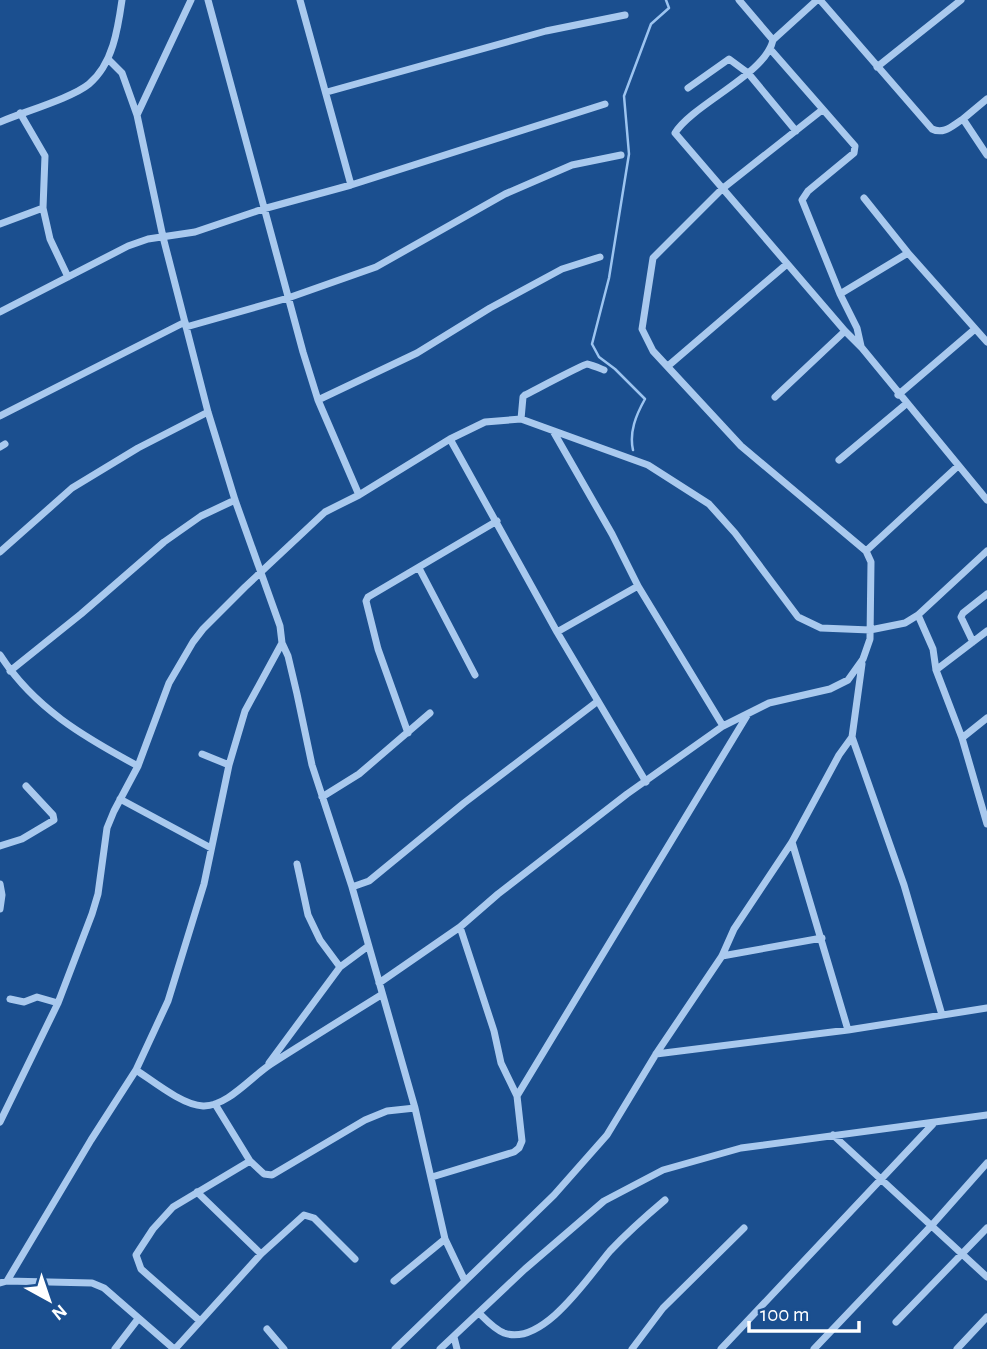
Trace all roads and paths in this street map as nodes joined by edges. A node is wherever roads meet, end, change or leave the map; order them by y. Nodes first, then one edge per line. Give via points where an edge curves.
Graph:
1 (122, 0) edge
2 (191, 0) edge
3 (208, 0) edge
4 (739, 0) edge
5 (818, 0) edge
6 (961, 0) edge
7 (303, 1) edge
8 (625, 15) dead end
9 (773, 40) junction
10 (771, 50) junction
11 (108, 59) junction
12 (877, 67) junction
13 (748, 73) junction
14 (688, 88) dead end
15 (327, 92) junction
16 (987, 99) edge
17 (606, 104) dead end
18 (822, 110) junction
19 (20, 113) junction
20 (137, 115) junction
21 (963, 119) junction
22 (0, 122) edge
23 (796, 131) junction
24 (621, 155) dead end
25 (987, 155) edge
26 (351, 185) junction
27 (722, 188) junction
28 (864, 198) dead end
29 (43, 208) junction
30 (263, 209) junction
31 (0, 223) edge
32 (163, 237) junction
33 (908, 253) junction
34 (600, 257) dead end
35 (787, 264) junction
36 (68, 277) junction
37 (840, 294) junction
38 (288, 298) junction
39 (0, 312) edge
40 (185, 324) junction
41 (975, 329) junction
42 (845, 331) junction
43 (987, 342) edge
44 (862, 348) junction
45 (668, 366) junction
46 (604, 370) dead end
47 (898, 395) junction
48 (775, 397) dead end
49 (318, 400) junction
50 (906, 404) junction
51 (208, 412) junction
52 (0, 416) edge
53 (521, 419) junction
54 (553, 431) junction
55 (450, 439) junction
56 (839, 460) dead end
57 (958, 466) junction
58 (359, 495) junction
59 (235, 500) junction
60 (987, 500) edge
61 (497, 521) junction
62 (866, 551) junction
63 (987, 551) edge
64 (0, 552) edge
65 (418, 568) junction
66 (261, 573) junction
67 (638, 586) junction
68 (987, 594) edge
69 (918, 615) junction
70 (870, 630) junction
71 (987, 631) edge
72 (556, 632) junction
73 (973, 642) junction
74 (282, 643) junction
75 (0, 655) edge
76 (863, 659) junction
77 (936, 670) junction
78 (10, 671) junction
79 (475, 675) dead end
80 (598, 701) junction
81 (430, 713) dead end
82 (749, 713) junction
83 (987, 718) edge
84 (723, 726) junction
85 (408, 733) junction
86 (852, 737) junction
87 (962, 738) junction
88 (202, 754) dead end
89 (229, 765) junction
90 (138, 766) junction
91 (646, 782) junction
92 (26, 786) dead end
93 (322, 797) junction
94 (120, 799) junction
95 (986, 813) edge
96 (987, 824) edge
97 (792, 842) junction
98 (0, 846) edge
99 (211, 848) junction
100 (297, 864) dead end
101 (0, 884) edge
102 (352, 887) junction
103 (0, 909) edge
104 (460, 927) junction
105 (822, 939) junction
106 (368, 947) junction
107 (722, 956) junction
108 (340, 967) junction
109 (379, 983) junction
110 (381, 995) junction
111 (10, 999) dead end
112 (58, 1003) junction
113 (987, 1008) edge
114 (942, 1015) junction
115 (848, 1030) junction
116 (656, 1054) junction
117 (267, 1067) junction
118 (136, 1070) junction
119 (517, 1096) junction
120 (215, 1104) junction
121 (415, 1108) junction
122 (987, 1115) edge
123 (0, 1122) edge
124 (934, 1124) junction
125 (833, 1135) junction
126 (250, 1161) junction
127 (987, 1163) edge
128 (432, 1177) junction
129 (881, 1180) junction
130 (197, 1192) junction
131 (665, 1200) dead end
132 (932, 1226) junction
133 (744, 1228) dead end
134 (987, 1228) edge
135 (445, 1239) junction
136 (962, 1253) junction
137 (261, 1254) junction
138 (355, 1259) dead end
139 (987, 1277) edge
140 (394, 1281) dead end
141 (465, 1281) junction
142 (4, 1282) edge
143 (479, 1313) junction
144 (987, 1317) edge
145 (138, 1319) junction
146 (200, 1321) junction
147 (896, 1322) dead end
148 (267, 1329) dead end
149 (454, 1337) junction
150 (115, 1349) edge
151 (174, 1349) edge
152 (284, 1349) edge
153 (395, 1349) edge
154 (440, 1349) edge
155 (457, 1349) edge
156 (632, 1349) edge
157 (721, 1349) edge
158 (814, 1349) edge
159 (957, 1349) edge

1 - 11 street
2 - 20 street
3 - 30 street
4 - 9 street
5 - 9 street
5 - 12 street
6 - 12 street
7 - 15 street
8 - 15 street via 546,31
9 - 10 street
10 - 13 street
10 - 18 street
11 - 19 street via 90,84
11 - 20 street via 122,72
12 - 21 street via 938,133
13 - 14 street via 729,59
13 - 23 street
13 - 27 street via 675,133
15 - 26 street
16 - 21 street
17 - 26 street
18 - 23 street
18 - 37 street via 856,149 802,200
19 - 22 street
19 - 29 street via 46,156
20 - 32 street
21 - 25 street
23 - 27 street
24 - 38 street via 572,164 505,194 376,267
26 - 30 street
27 - 35 street
27 - 45 street via 653,258 642,329 653,351
28 - 33 street
29 - 31 street
29 - 36 street via 50,239
30 - 32 street via 195,232
30 - 38 street
32 - 36 street via 128,246
32 - 40 street
33 - 37 street
33 - 41 street
34 - 49 street via 562,269 417,354
35 - 42 street
35 - 45 street
36 - 39 street
37 - 44 street
38 - 40 street
38 - 49 street
40 - 51 street
40 - 52 street
41 - 43 street
41 - 47 street
42 - 44 street
42 - 48 street
44 - 47 street
45 - 62 street via 750,454
46 - 53 street via 582,365 525,395
47 - 50 street
49 - 58 street
50 - 56 street
50 - 57 street
51 - 59 street
51 - 64 street via 72,488
53 - 54 street
53 - 55 street via 485,422
54 - 67 street
54 - 70 street via 648,465 709,505 799,617 821,628
55 - 58 street
55 - 61 street
57 - 60 street
57 - 62 street
58 - 66 street via 325,512
59 - 66 street
59 - 78 street via 201,516 164,542
61 - 65 street
61 - 72 street
62 - 70 street via 871,562
63 - 69 street
65 - 79 street
65 - 85 street via 368,597 366,605
66 - 74 street
66 - 90 street via 193,642 169,684
67 - 72 street
67 - 84 street
68 - 73 street via 961,617
69 - 70 street via 905,623
69 - 77 street via 933,649
70 - 76 street
71 - 73 street
72 - 80 street
73 - 77 street
74 - 89 street via 245,711
74 - 93 street
75 - 78 street
76 - 82 street via 848,680 830,689 789,697
76 - 86 street
77 - 87 street
78 - 90 street via 55,717
80 - 91 street
80 - 102 street via 369,881
81 - 85 street
82 - 84 street
82 - 119 street
83 - 87 street
84 - 91 street
85 - 93 street via 359,774
86 - 97 street
86 - 114 street via 904,885
87 - 95 street
88 - 89 street
89 - 99 street
90 - 94 street
91 - 104 street
92 - 98 street via 54,820
93 - 102 street
94 - 99 street
94 - 112 street via 107,828 96,904
95 - 96 street
97 - 105 street
97 - 107 street via 734,929
99 - 118 street via 168,1000
100 - 108 street via 307,915
101 - 103 street
102 - 106 street
104 - 109 street
104 - 119 street via 501,1063
105 - 107 street
105 - 115 street
106 - 108 street
106 - 109 street
107 - 116 street
108 - 117 street
109 - 110 street
110 - 117 street
110 - 121 street
111 - 112 street via 24,1002 37,997
112 - 123 street
113 - 114 street
114 - 115 street
115 - 116 street
116 - 141 street via 607,1135 554,1195
117 - 120 street
118 - 120 street via 188,1102
118 - 142 street
119 - 128 street via 519,1148
120 - 126 street
121 - 126 street via 387,1111 365,1120 272,1175 259,1172
121 - 128 street
122 - 124 street
124 - 125 street
124 - 129 street
125 - 129 street
125 - 143 street via 741,1148 663,1170 604,1201
126 - 130 street
127 - 132 street
128 - 135 street
129 - 132 street
129 - 157 street
130 - 137 street
130 - 146 street via 173,1207 136,1255 141,1269
131 - 143 street via 621,1239 564,1308 531,1331 505,1333
132 - 136 street
132 - 158 street
133 - 156 street via 663,1308
134 - 136 street
135 - 140 street
135 - 141 street
136 - 139 street
136 - 147 street
137 - 138 street via 304,1214 314,1218
137 - 146 street
141 - 153 street
142 - 145 street via 92,1283
143 - 149 street
144 - 159 street
145 - 150 street
145 - 151 street
146 - 151 street
148 - 152 street
149 - 154 street
149 - 155 street

